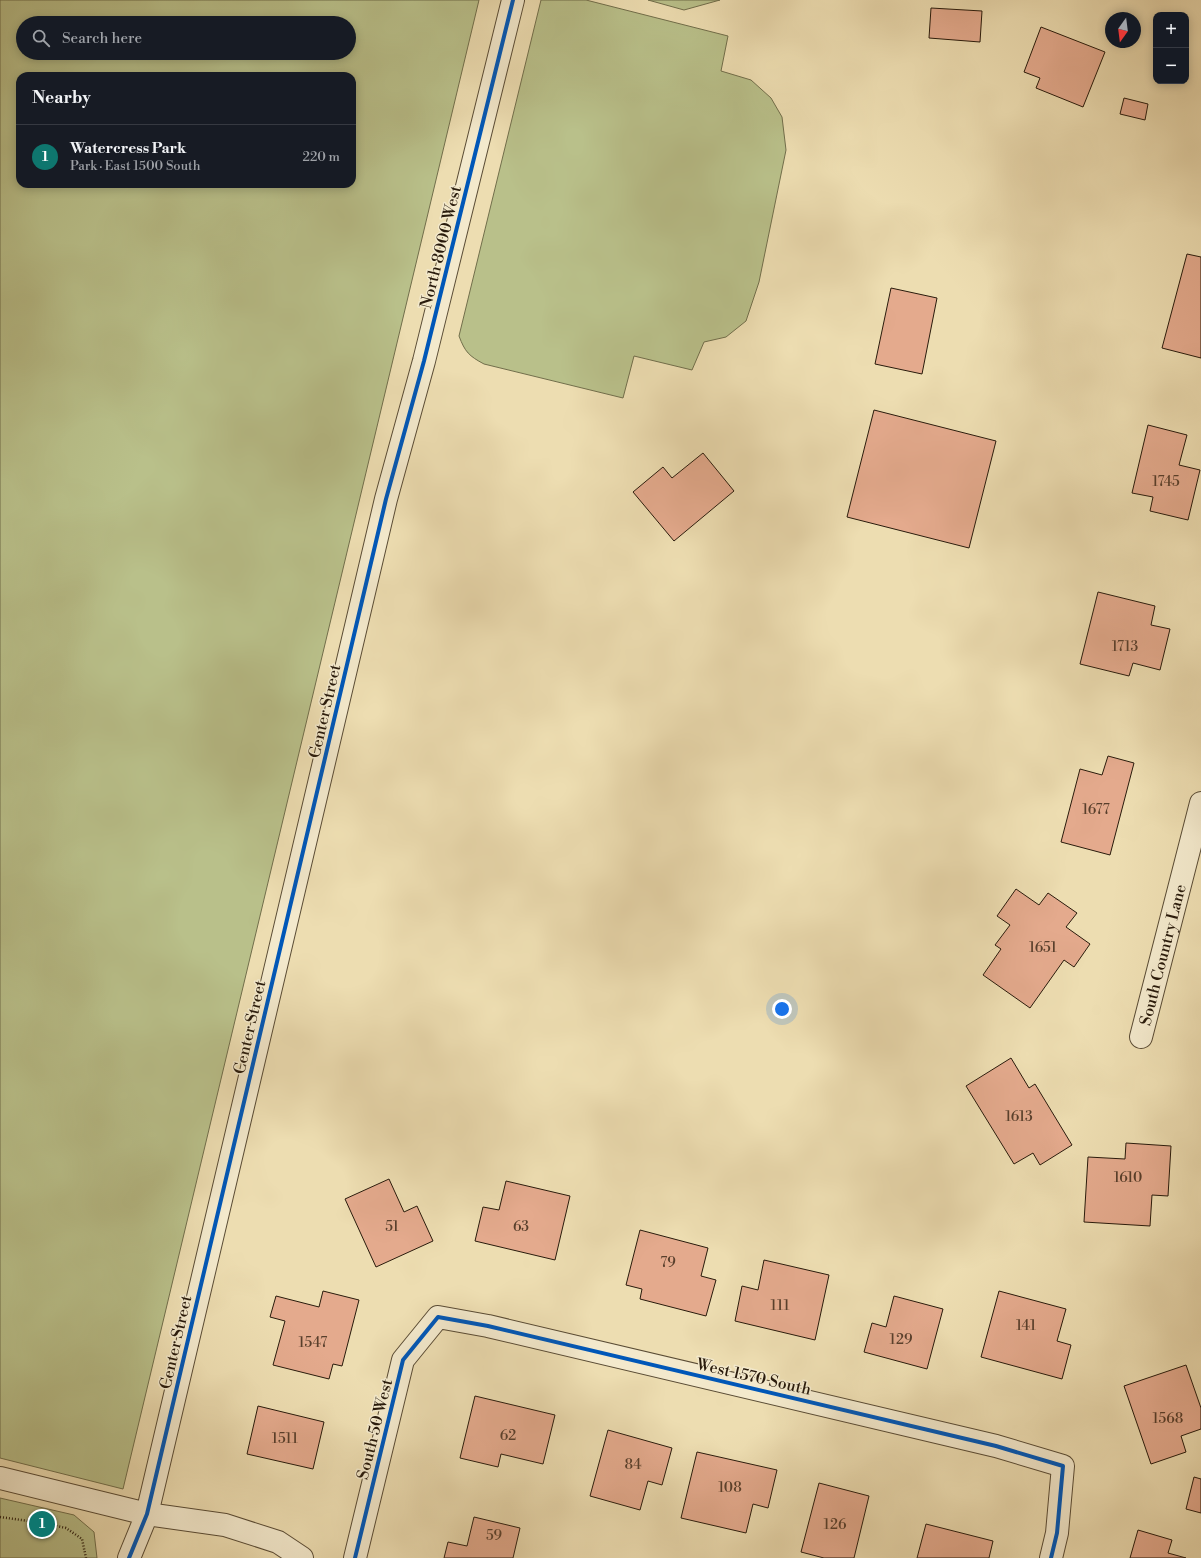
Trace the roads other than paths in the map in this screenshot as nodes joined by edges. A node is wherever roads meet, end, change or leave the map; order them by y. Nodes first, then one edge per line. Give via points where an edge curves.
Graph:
1 (513, 0) edge
2 (386, 499) joint
3 (1201, 803) edge
4 (1141, 1037) dead end
5 (438, 1317) joint
6 (0, 1478) edge
7 (147, 1514) junction
8 (129, 1558) edge
9 (302, 1558) edge
10 (355, 1558) edge
11 (1051, 1558) edge

1 - 2 street, North 8000 West via 424,361
2 - 7 street, Center Street
3 - 4 street, South Country Lane
5 - 10 street, South 50 West via 403,1360
5 - 11 street, West 1570 South via 488,1326 989,1444 1063,1466 1057,1533
6 - 7 street
7 - 8 street, Center Street
7 - 9 street via 225,1525 278,1542

